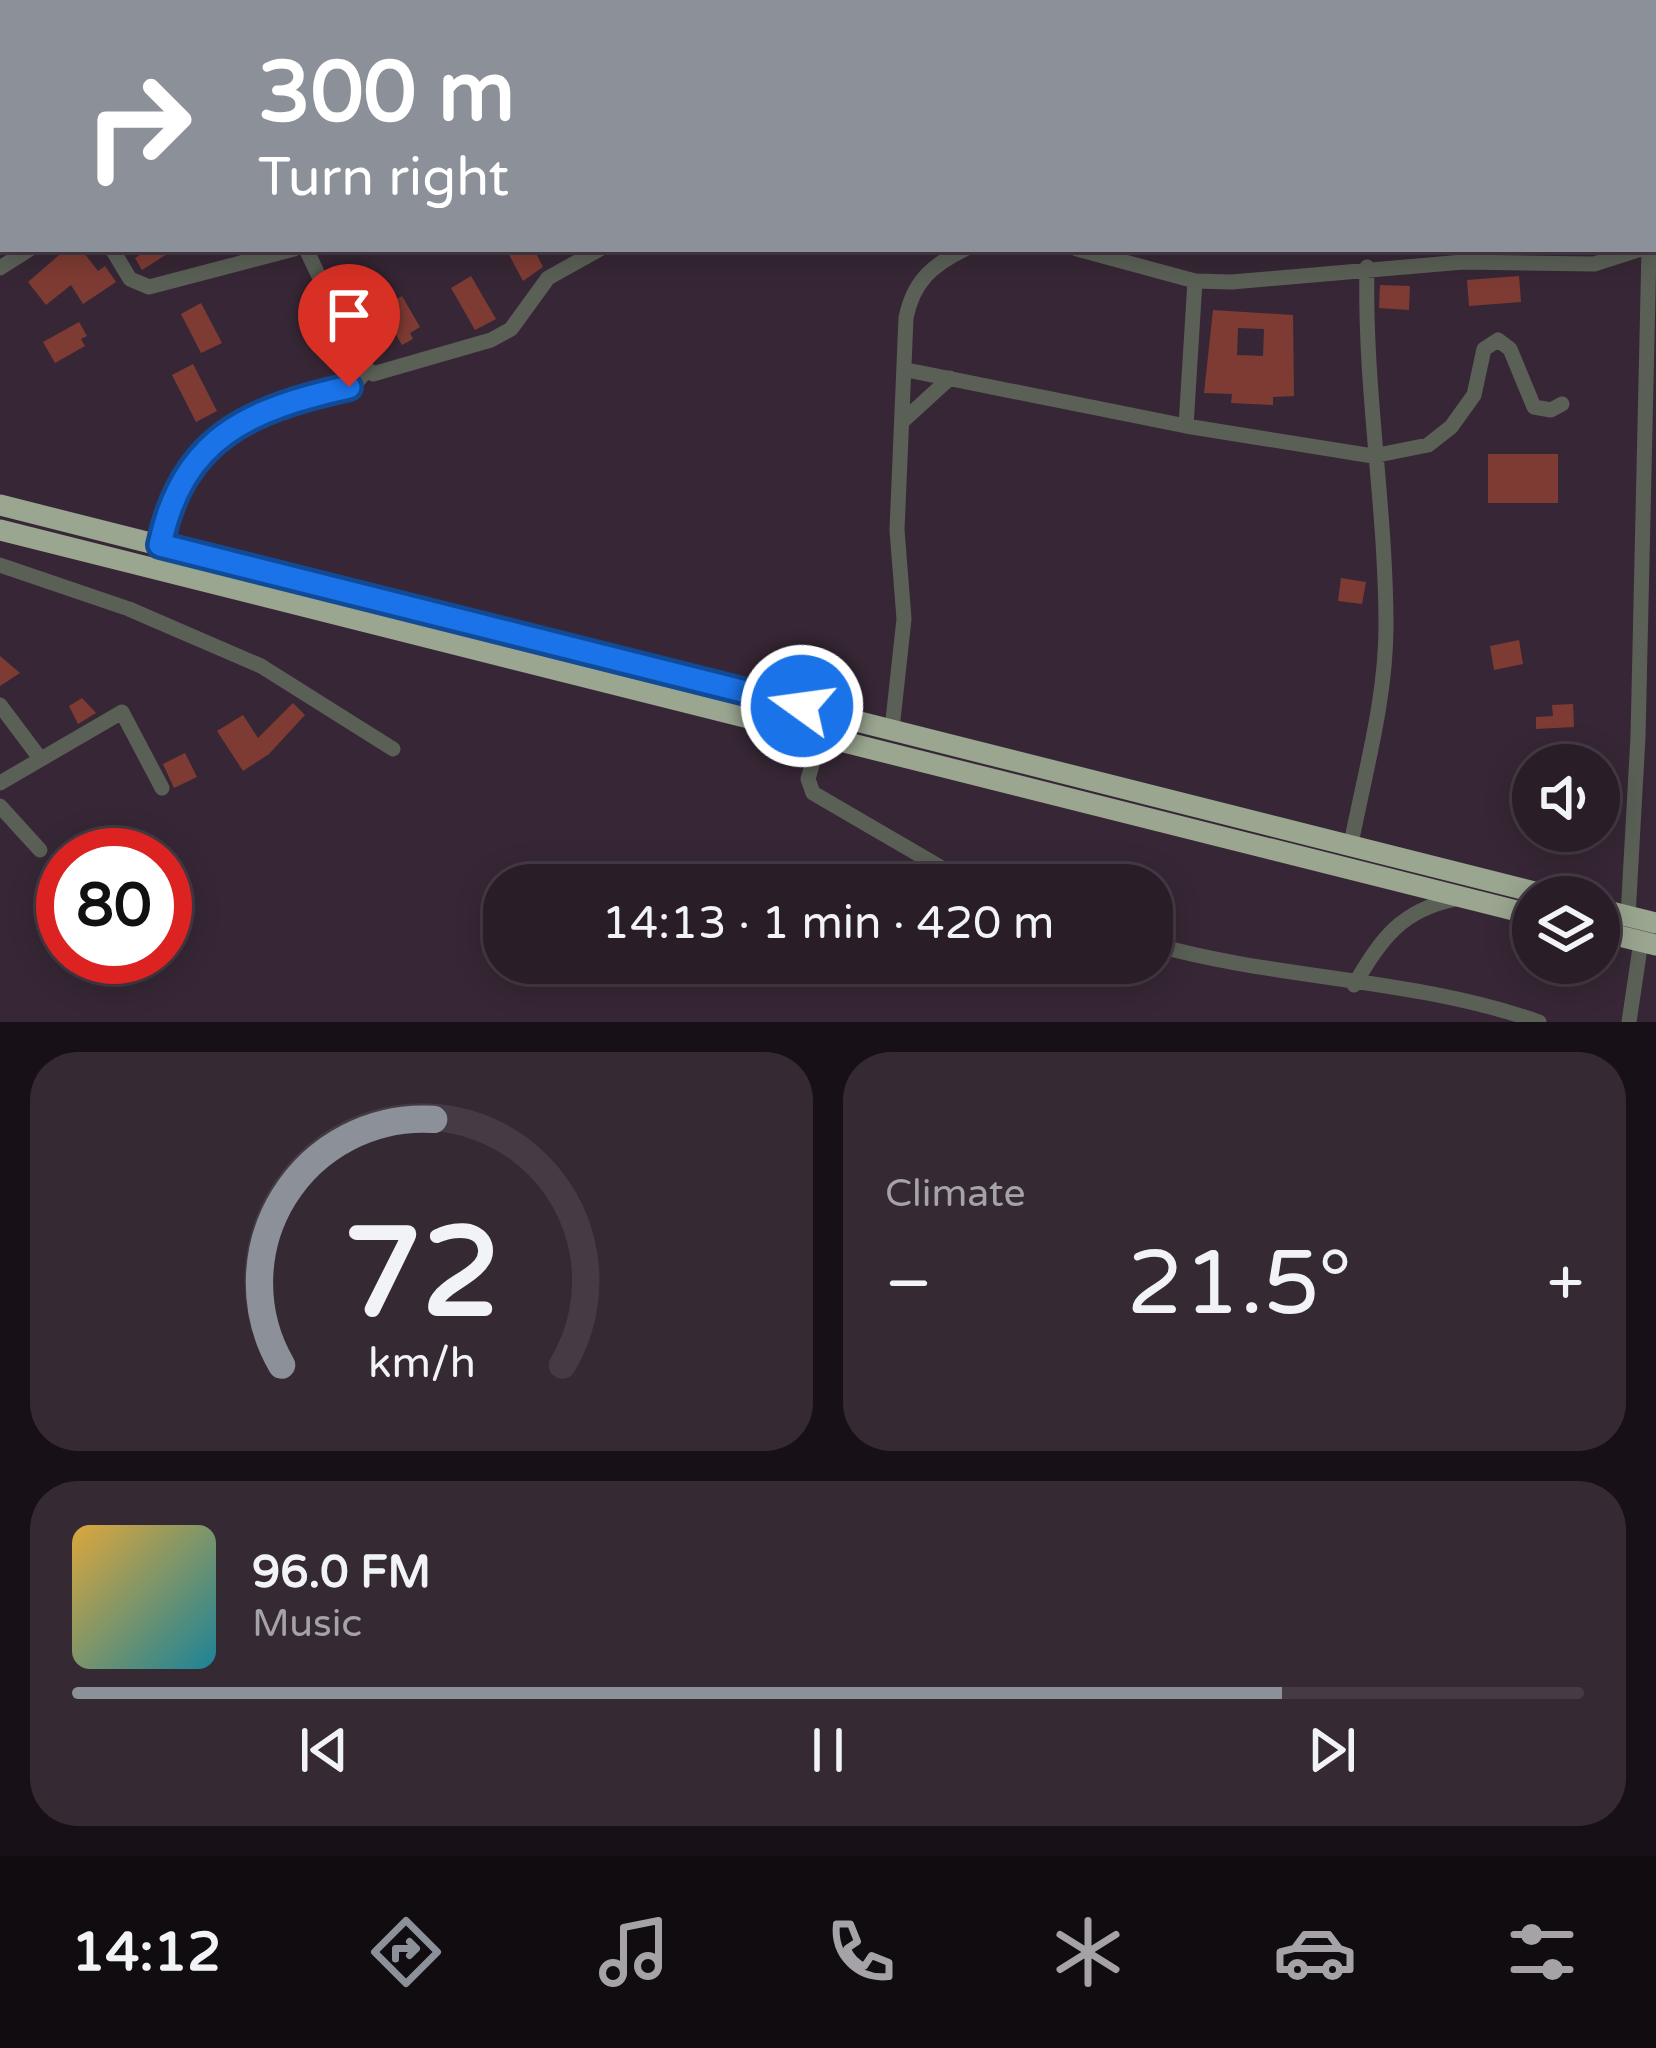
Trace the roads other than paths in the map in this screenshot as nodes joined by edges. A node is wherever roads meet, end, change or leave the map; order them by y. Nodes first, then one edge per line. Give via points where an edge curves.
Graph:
1 (114, 252) edge
2 (283, 252) edge
3 (307, 252) edge
4 (595, 252) edge
5 (960, 252) edge
6 (1088, 252) edge
7 (1634, 252) edge
8 (1645, 252) edge
9 (1367, 267) junction
10 (1195, 280) junction
11 (907, 370) junction
12 (365, 371) junction
13 (950, 378) junction
14 (1562, 404) dead end
15 (1652, 414) edge
16 (904, 420) junction
17 (1186, 426) junction
18 (1372, 456) junction
19 (0, 505) edge
20 (0, 530) edge
21 (160, 545) junction
22 (0, 565) edge
23 (0, 705) edge
24 (892, 729) junction
25 (820, 737) junction
26 (393, 748) dead end
27 (40, 757) junction
28 (0, 783) edge
29 (162, 788) dead end
30 (0, 806) edge
31 (1351, 844) junction
32 (36, 846) edge
33 (935, 864) edge
34 (1512, 886) edge
35 (1463, 898) junction
36 (1512, 910) edge
37 (1620, 914) edge
38 (1628, 916) junction
39 (1648, 941) edge
40 (1173, 948) edge
41 (1656, 960) edge
42 (1354, 985) junction
43 (1539, 1022) edge
44 (1629, 1022) edge

1 - 2 street via 130,279 149,287
3 - 12 street
4 - 12 street via 548,278 511,328 491,340
5 - 11 street via 911,291
6 - 10 street
7 - 9 street via 1594,263
8 - 15 street
9 - 10 street via 1273,281
9 - 18 street
10 - 17 street
11 - 13 street
11 - 16 street
12 - 21 street via 357,384 253,415 208,443 176,492
13 - 16 street
13 - 17 street
14 - 18 street via 1534,407 1510,349 1498,340 1484,349 1474,395 1450,427 1428,445
15 - 38 street
16 - 24 street via 897,530 904,619
17 - 18 street
18 - 31 street via 1386,630
19 - 21 highway
20 - 25 highway
21 - 24 highway
22 - 26 street via 261,666
23 - 27 street
24 - 31 highway
25 - 33 street via 808,779 813,793
25 - 35 highway
27 - 28 street
27 - 29 street via 122,712
30 - 32 street
31 - 34 highway
35 - 36 highway
35 - 42 street via 1410,913 1388,930
37 - 38 highway
38 - 39 highway
39 - 41 street
39 - 44 street
40 - 42 street
42 - 43 street via 1448,997

